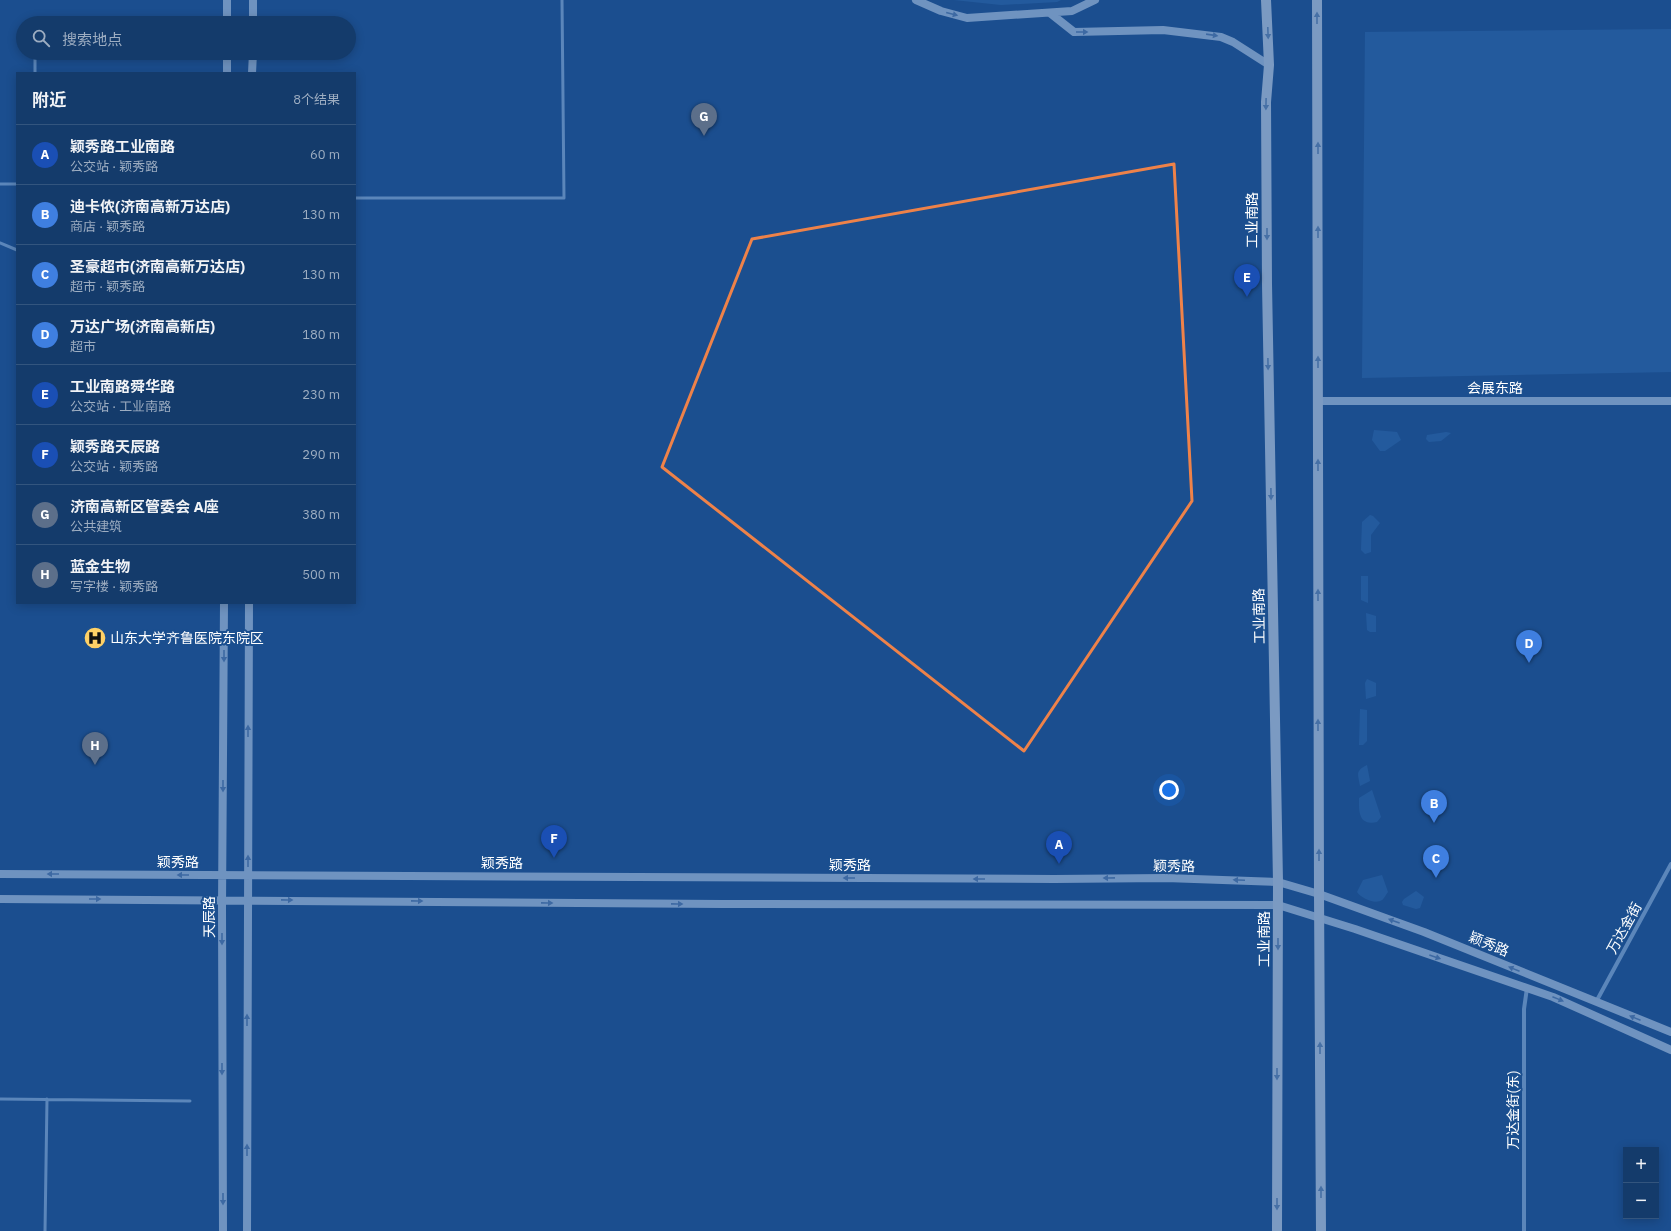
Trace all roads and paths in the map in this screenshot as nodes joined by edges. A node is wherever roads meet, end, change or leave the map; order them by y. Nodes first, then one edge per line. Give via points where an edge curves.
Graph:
1 (227, 0) edge
2 (253, 0) edge
3 (562, 0) edge
4 (916, 0) edge
5 (1095, 0) edge
6 (1266, 0) edge
7 (1317, 0) edge
8 (1050, 13) junction
9 (227, 16) edge
10 (253, 16) edge
11 (35, 60) edge
12 (227, 60) edge
13 (253, 60) edge
14 (1269, 65) junction
15 (34, 72) edge
16 (227, 72) edge
17 (252, 72) edge
18 (0, 184) edge
19 (16, 184) edge
20 (356, 198) edge
21 (0, 243) edge
22 (16, 250) edge
23 (1318, 401) junction
24 (1671, 401) edge
25 (224, 604) edge
26 (249, 604) edge
27 (1671, 864) edge
28 (0, 874) edge
29 (222, 875) junction
30 (248, 875) junction
31 (1278, 882) junction
32 (1319, 894) junction
33 (0, 899) edge
34 (222, 900) junction
35 (248, 900) junction
36 (1278, 906) junction
37 (1319, 918) junction
38 (1527, 988) junction
39 (1596, 1002) junction
40 (1671, 1032) edge
41 (1671, 1050) edge
42 (0, 1099) edge
43 (47, 1099) junction
44 (190, 1101) dead end
45 (45, 1231) edge
46 (223, 1231) edge
47 (247, 1231) edge
48 (1277, 1231) edge
49 (1321, 1231) edge
50 (1524, 1231) edge

1 - 9 main road
2 - 10 main road
3 - 20 lane via 564,198
4 -> 8 main road via 941,11 967,18
5 - 8 main road via 1072,11
6 -> 14 main road, 工业南路
23 -> 7 main road
8 -> 14 main road via 1074,32 1164,30 1221,37
11 - 15 lane
12 - 16 main road
13 - 17 main road
14 -> 31 main road, 工业南路 via 1266,102 1267,284
18 - 19 lane
21 - 22 lane
23 - 24 main road, 会展东路
32 -> 23 main road
25 -> 29 main road, 天辰路
30 -> 26 main road
27 - 39 street, 万达金街
29 -> 28 main road, 颖秀路
29 - 30 main road, 颖秀路
29 - 34 main road, 天辰路
31 -> 30 main road, 颖秀路 via 1166,878
30 - 35 main road
31 - 32 main road, 颖秀路
31 - 36 main road, 工业南路
32 - 37 main road
39 -> 32 main road, 颖秀路 via 1424,932
33 -> 34 main road, 颖秀路
34 - 35 main road, 颖秀路
34 -> 46 main road, 天辰路
35 -> 36 main road, 颖秀路
47 -> 35 main road
36 - 37 main road, 颖秀路
36 -> 48 main road, 工业南路
37 -> 38 main road, 颖秀路
49 -> 37 main road
38 -> 41 main road, 颖秀路
38 - 50 street, 万达金街(东) via 1524,1008
40 -> 39 main road, 颖秀路
42 - 43 lane
43 - 44 lane
43 - 45 lane

